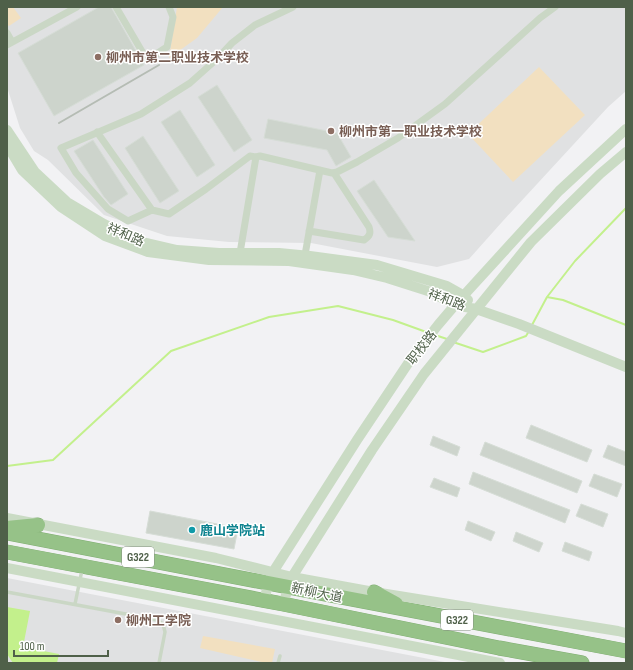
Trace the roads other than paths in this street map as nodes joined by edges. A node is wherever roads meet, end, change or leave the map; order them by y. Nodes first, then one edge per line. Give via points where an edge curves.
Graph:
1 (77, 7) edge
2 (116, 7) edge
3 (169, 7) edge
4 (293, 7) edge
5 (555, 7) edge
6 (7, 34) edge
7 (10, 44) edge
8 (626, 129) edge
9 (7, 130) edge
10 (97, 132) junction
11 (7, 145) edge
12 (626, 152) edge
13 (256, 157) junction
14 (320, 170) junction
15 (334, 173) junction
16 (152, 210) junction
17 (310, 231) junction
18 (240, 253) junction
19 (305, 255) junction
20 (463, 296) junction
21 (455, 305) junction
22 (476, 309) junction
23 (626, 367) edge
24 (7, 518) edge
25 (38, 525) junction
26 (7, 528) edge
27 (7, 533) edge
28 (7, 552) edge
29 (82, 567) junction
30 (7, 568) edge
31 (271, 577) junction
32 (79, 582) junction
33 (290, 582) junction
34 (7, 592) edge
35 (374, 592) junction
36 (264, 600) junction
37 (75, 604) junction
38 (283, 604) junction
39 (411, 611) junction
40 (626, 633) edge
41 (499, 648) junction
42 (626, 652) edge
43 (280, 656) dead end
44 (159, 663) edge
45 (278, 663) edge
46 (500, 663) edge
47 (524, 663) edge
48 (582, 663) edge

1 - 7 street
2 - 3 street via 147,60 167,47 173,17
4 - 10 street via 254,25 184,86 141,114
5 - 15 street via 445,104 398,138
6 - 7 street
8 - 20 main road, 职校路 via 559,191
9 - 18 main road, 祥和路 via 35,172 67,202 134,240 176,250
10 - 16 street
10 - 16 street via 61,148 76,173 108,209 128,221
11 - 21 main road, 祥和路 via 22,170 61,207 105,236 148,252 209,260 289,262 353,270 431,292
12 - 22 main road, 职校路 via 531,242
13 - 14 street
13 - 16 street via 250,156 206,190 169,214
13 - 18 street
14 - 15 street
14 - 17 street
15 - 17 street via 368,227 369,237 364,240 353,239
17 - 19 street
18 - 19 main road, 祥和路
19 - 20 main road, 祥和路 via 377,265 434,281
20 - 21 main road, 职校路
20 - 22 main road, 祥和路
21 - 22 main road, 祥和路
21 - 31 main road, 职校路 via 409,362
22 - 23 main road
22 - 33 main road, 职校路 via 424,374 372,450
24 - 25 main road
25 - 26 highway
25 - 31 main road via 216,558
27 - 31 highway, 新柳大道 / G322
28 - 29 highway, 新柳大道 / G322
29 - 32 lane
29 - 36 highway, 新柳大道 / G322
30 - 32 main road
31 - 33 highway, 新柳大道 / G322
31 - 36 main road, 职校路
32 - 37 lane
32 - 46 main road
33 - 35 main road
33 - 38 main road, 职校路
33 - 39 highway, 新柳大道 / G322
34 - 37 lane
35 - 39 highway
35 - 40 main road
36 - 38 highway, 新柳大道 / G322
37 - 44 lane via 158,620 163,624 165,632
38 - 41 highway, 新柳大道 / G322
39 - 42 highway, 新柳大道 / G322
41 - 47 highway
41 - 48 highway, 新柳大道 / G322
43 - 45 lane

